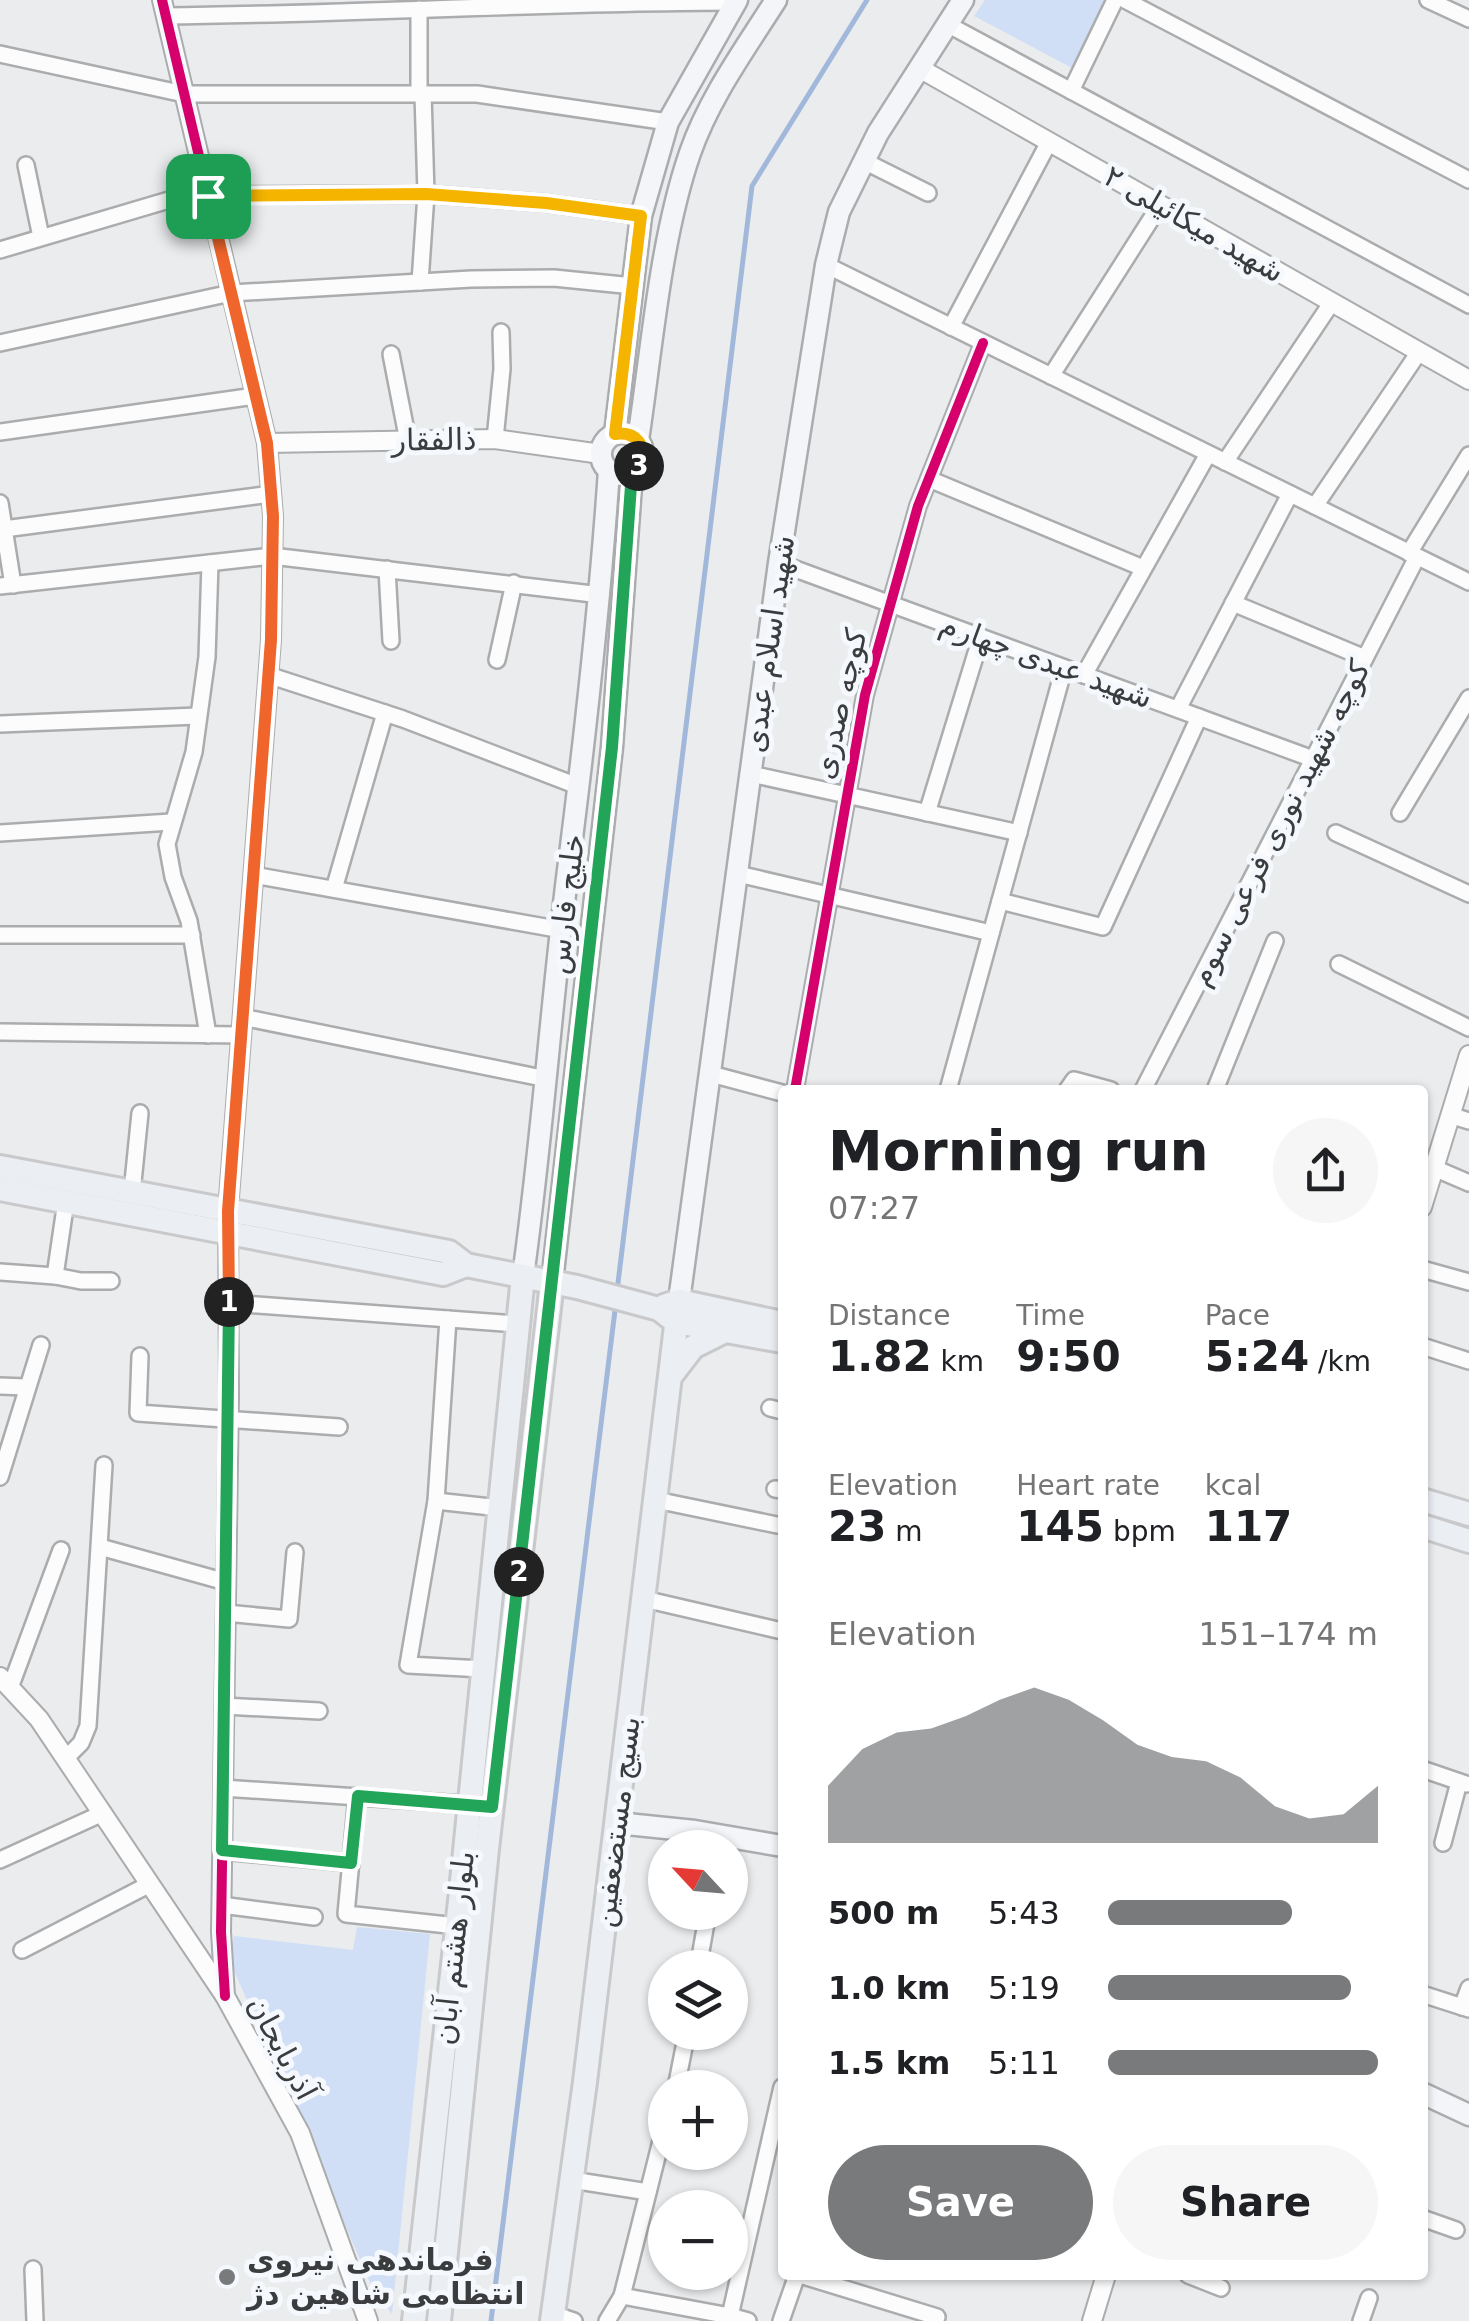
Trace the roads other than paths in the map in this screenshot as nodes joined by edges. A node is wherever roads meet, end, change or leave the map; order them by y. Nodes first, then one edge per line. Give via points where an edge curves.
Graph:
1 (776, 0) edge
2 (964, 0) edge
3 (1115, 0) edge
4 (1124, 0) edge
5 (1428, 0) edge
6 (737, 1) edge
7 (563, 3) edge
8 (424, 6) edge
9 (320, 7) edge
10 (164, 8) edge
11 (1469, 20) edge
12 (947, 24) junction
13 (0, 54) edge
14 (919, 68) junction
15 (1071, 91) junction
16 (184, 94) junction
17 (421, 94) junction
18 (668, 122) junction
19 (1049, 142) junction
20 (864, 161) junction
21 (26, 165) dead end
22 (1469, 180) edge
23 (207, 192) junction
24 (928, 193) dead end
25 (426, 194) junction
26 (1160, 205) junction
27 (641, 216) junction
28 (41, 238) junction
29 (0, 250) edge
30 (826, 265) junction
31 (420, 282) junction
32 (633, 286) junction
33 (231, 294) junction
34 (1332, 302) junction
35 (1469, 305) edge
36 (951, 327) junction
37 (500, 332) dead end
38 (0, 343) edge
39 (983, 343) junction
40 (1419, 352) junction
41 (391, 354) dead end
42 (1051, 376) junction
43 (1469, 380) edge
44 (256, 396) junction
45 (0, 432) edge
46 (615, 434) junction
47 (495, 439) junction
48 (638, 440) junction
49 (408, 441) junction
50 (267, 443) junction
51 (1208, 454) junction
52 (1469, 455) edge
53 (605, 462) junction
54 (1224, 462) junction
55 (632, 472) junction
56 (928, 479) junction
57 (271, 494) junction
58 (1290, 494) junction
59 (0, 503) edge
60 (1314, 506) junction
61 (4, 529) junction
62 (1413, 554) junction
63 (272, 556) junction
64 (210, 563) junction
65 (779, 563) junction
66 (387, 568) junction
67 (1144, 568) junction
68 (1469, 582) edge
69 (514, 583) junction
70 (7, 586) edge
71 (600, 595) junction
72 (1233, 602) junction
73 (888, 603) junction
74 (981, 637) junction
75 (391, 641) dead end
76 (1365, 658) junction
77 (496, 660) dead end
78 (1064, 668) junction
79 (1084, 674) junction
80 (268, 675) junction
81 (1469, 698) edge
82 (1178, 709) junction
83 (386, 713) junction
84 (197, 716) junction
85 (1199, 716) junction
86 (0, 724) edge
87 (1313, 759) junction
88 (751, 774) junction
89 (580, 787) junction
90 (845, 795) junction
91 (927, 813) junction
92 (1400, 813) dead end
93 (171, 822) junction
94 (0, 833) edge
95 (1336, 833) dead end
96 (1019, 834) junction
97 (253, 874) junction
98 (738, 874) junction
99 (334, 889) junction
100 (828, 894) junction
101 (1469, 894) edge
102 (1000, 901) junction
103 (562, 930) junction
104 (991, 933) junction
105 (0, 935) edge
106 (192, 936) junction
107 (1275, 941) dead end
108 (1339, 964) dead end
109 (242, 1026) junction
110 (1469, 1028) edge
111 (0, 1032) edge
112 (208, 1035) junction
113 (1469, 1055) edge
114 (711, 1074) junction
115 (547, 1080) junction
116 (796, 1085) edge
117 (949, 1085) edge
118 (1146, 1085) edge
119 (1217, 1085) edge
120 (778, 1092) edge
121 (140, 1113) dead end
122 (1450, 1116) junction
123 (1469, 1121) edge
124 (0, 1166) edge
125 (1434, 1168) junction
126 (1469, 1183) edge
127 (1428, 1186) edge
128 (0, 1189) edge
129 (132, 1192) junction
130 (66, 1201) junction
131 (229, 1222) junction
132 (1428, 1271) edge
133 (0, 1272) edge
134 (55, 1276) junction
135 (523, 1276) junction
136 (111, 1281) dead end
137 (552, 1282) junction
138 (1469, 1282) edge
139 (229, 1303) junction
140 (663, 1309) junction
141 (448, 1319) junction
142 (778, 1323) edge
143 (518, 1324) junction
144 (729, 1329) junction
145 (778, 1340) edge
146 (40, 1345) dead end
147 (1428, 1348) edge
148 (140, 1356) dead end
149 (1469, 1360) edge
150 (672, 1376) junction
151 (0, 1386) edge
152 (26, 1387) junction
153 (228, 1418) junction
154 (339, 1428) dead end
155 (104, 1465) dead end
156 (0, 1476) edge
157 (656, 1500) junction
158 (436, 1501) junction
159 (1428, 1502) edge
160 (500, 1508) junction
161 (1469, 1514) edge
162 (777, 1525) dead end
163 (1428, 1528) edge
164 (1469, 1541) edge
165 (100, 1547) junction
166 (61, 1550) dead end
167 (295, 1552) dead end
168 (226, 1582) junction
169 (644, 1599) junction
170 (226, 1613) junction
171 (778, 1630) edge
172 (483, 1669) junction
173 (5, 1683) edge
174 (224, 1706) junction
175 (320, 1711) dead end
176 (66, 1758) junction
177 (1428, 1771) edge
178 (1464, 1784) edge
179 (223, 1788) junction
180 (358, 1796) junction
181 (481, 1805) junction
182 (103, 1813) junction
183 (617, 1823) junction
184 (656, 1830) edge
185 (748, 1844) edge
186 (1443, 1844) dead end
187 (778, 1846) edge
188 (222, 1850) junction
189 (0, 1860) edge
190 (351, 1863) junction
191 (150, 1884) junction
192 (221, 1905) junction
193 (314, 1918) dead end
194 (457, 1926) junction
195 (22, 1950) dead end
196 (1469, 1988) edge
197 (226, 1996) junction
198 (1428, 1996) edge
199 (1466, 2008) edge
200 (452, 2073) junction
201 (1428, 2096) edge
202 (778, 2106) edge
203 (1469, 2115) edge
204 (572, 2180) junction
205 (648, 2192) joint
206 (1428, 2220) edge
207 (1456, 2230) dead end
208 (32, 2269) dead end
209 (796, 2280) edge
210 (815, 2280) edge
211 (1104, 2280) edge
212 (1200, 2280) edge
213 (1220, 2288) dead end
214 (622, 2296) junction
215 (1369, 2298) dead end
216 (730, 2316) junction
217 (937, 2317) dead end
218 (559, 2319) edge
219 (35, 2321) edge
220 (368, 2321) edge
221 (414, 2321) edge
222 (438, 2321) edge
223 (608, 2321) edge
224 (748, 2321) edge
225 (781, 2321) edge
226 (1092, 2321) edge
227 (1361, 2321) edge

1 - 48 main road via 690,152 673,216
2 - 12 main road, شهید اسلام عبدی
3 - 15 street
4 - 22 street
5 - 11 street
6 - 7 street
6 - 18 main road
7 - 8 street
8 - 9 street
8 - 17 street
9 - 10 street
10 - 16 street
12 - 14 main road, شهید اسلام عبدی
12 - 15 street
13 - 16 street
14 - 19 street, شهید میکائیلی ۲
14 - 20 main road, شهید اسلام عبدی
15 - 35 street
16 - 17 street
16 - 23 street
17 - 18 street via 477,94
17 - 25 street
18 - 27 main road
19 - 26 street, شهید میکائیلی ۲
19 - 36 street
20 - 24 street
20 - 30 main road, شهید اسلام عبدی via 839,212
21 - 28 street
23 - 25 street
23 - 28 street
23 - 33 street
25 - 27 street
25 - 31 street
26 - 34 street, شهید میکائیلی ۲
26 - 42 street
27 - 32 main road
28 - 29 street
30 - 36 street
30 - 65 main road, شهید اسلام عبدی
31 - 32 street via 554,278
31 - 33 street
32 - 46 main road
33 - 38 street
33 - 44 street
34 - 40 street, شهید میکائیلی ۲
34 - 54 street
36 - 39 street
37 - 47 street
39 - 42 street
39 - 56 street, کوچه صدری
40 - 43 street, شهید میکائیلی ۲
40 - 60 street
41 - 49 street
42 - 51 street
44 - 45 street
44 - 50 street
46 - 48 main road
46 - 53 main road via 605,442
47 - 49 street, ذالفقار
47 - 53 street, ذالفقار
48 - 55 main road via 643,457
49 - 50 street, ذالفقار
50 - 57 street
51 - 54 street
51 - 67 street
52 - 62 street, کوچه شهید نوری فرعی سوم
53 - 55 main road via 620,475
53 - 71 main road, خلیج فارس
54 - 58 street
55 - 137 main road, خلیج فارس via 612,747
56 - 67 street
56 - 73 street, کوچه صدری
57 - 61 street
57 - 63 street
58 - 60 street
58 - 72 street
59 - 61 street
60 - 62 street
61 - 70 street
62 - 68 street
62 - 76 street, کوچه شهید نوری فرعی سوم
63 - 64 street
63 - 66 street
63 - 80 street
64 - 70 street
64 - 84 street
65 - 73 street, شهید عبدی چهارم
65 - 88 main road, شهید اسلام عبدی
66 - 69 street
66 - 75 street
67 - 79 street
69 - 71 street
69 - 77 street
71 - 89 main road, خلیج فارس
72 - 76 street
72 - 82 street
73 - 74 street, شهید عبدی چهارم
73 - 90 street, کوچه صدری
74 - 78 street, شهید عبدی چهارم
74 - 91 street
76 - 87 street, کوچه شهید نوری فرعی سوم
78 - 79 street, شهید عبدی چهارم
78 - 96 street
79 - 82 street, شهید عبدی چهارم
80 - 83 street
80 - 97 street
81 - 92 street
82 - 85 street, شهید عبدی چهارم
83 - 89 street
83 - 99 street
84 - 86 street
84 - 93 street via 194,752
85 - 87 street, شهید عبدی چهارم
85 - 102 street via 1102,926
87 - 118 street, کوچه شهید نوری فرعی سوم
88 - 90 street
88 - 98 main road, شهید اسلام عبدی
89 - 103 main road, خلیج فارس
90 - 91 street
90 - 100 street, کوچه صدری
91 - 96 street
93 - 94 street
93 - 106 street via 172,877
95 - 101 street
96 - 102 street
97 - 99 street
97 - 109 street
98 - 100 street
98 - 114 main road, شهید اسلام عبدی
99 - 103 street
100 - 104 street
100 - 116 street, کوچه صدری
102 - 104 street
103 - 115 main road, خلیج فارس
104 - 117 street
105 - 106 street
106 - 112 street
107 - 119 street
108 - 110 street
109 - 112 street
109 - 115 street
109 - 131 street
111 - 112 street
113 - 122 street
114 - 120 street
114 - 140 main road, شهید اسلام عبدی
115 - 135 main road, خلیج فارس
121 - 129 street
122 - 123 street
122 - 125 street
124 - 129 main road
125 - 126 street
125 - 127 street
128 - 130 main road
129 - 131 main road
130 - 131 main road
130 - 134 street
131 - 135 main road via 449,1252 466,1265
131 - 139 street
132 - 138 street
133 - 134 street
134 - 136 street
135 - 137 main road
135 - 143 main road, بلوار هشتم آبان
137 - 140 main road
137 - 181 main road, بلوار هشتم آبان
139 - 141 street
139 - 153 street
140 - 142 main road
140 - 144 main road
140 - 150 main road, بسیج مستضعفین
141 - 143 street
141 - 158 street
143 - 160 main road, بلوار هشتم آبان
144 - 145 main road
144 - 150 main road via 693,1347
146 - 152 street
147 - 149 street
148 - 153 street via 138,1413
150 - 157 main road, بسیج مستضعفین
151 - 152 street
152 - 156 street
153 - 154 street
153 - 168 street
155 - 165 street
157 - 162 street
157 - 169 main road, بسیج مستضعفین
158 - 160 street
158 - 172 street via 408,1664
159 - 161 main road
160 - 172 main road, بلوار هشتم آبان
163 - 164 main road
165 - 168 street
165 - 176 street via 88,1726
166 - 173 street
167 - 170 street via 289,1618
168 - 170 street
169 - 171 street
169 - 183 main road, بسیج مستضعفین
170 - 174 street
172 - 181 main road, بلوار هشتم آبان
173 - 176 street, آذربایجان
174 - 175 street
174 - 179 street
176 - 182 street, آذربایجان
177 - 178 street
178 - 186 street
179 - 180 street
179 - 188 street
180 - 181 street
180 - 190 street
181 - 194 main road, بلوار هشتم آبان
181 - 200 main road, بلوار هشتم آبان
182 - 189 street
182 - 191 street, آذربایجان
183 - 184 main road
183 - 204 main road, بسیج مستضعفین
185 - 187 main road
188 - 190 street
188 - 192 street
190 - 194 street via 346,1914
191 - 195 street
191 - 197 street, آذربایجان
192 - 193 street
192 - 197 street
194 - 200 main road, بلوار هشتم آبان
196 - 199 street
197 - 220 street, آذربایجان via 300,2133
198 - 199 street
200 - 221 main road, بلوار هشتم آبان
200 - 222 main road, بلوار هشتم آبان
201 - 203 main road
202 - 216 street
204 - 205 street
204 - 218 main road, بسیج مستضعفین
205 - 214 street
206 - 207 street
208 - 219 street
209 - 225 street
210 - 217 street
211 - 226 street
212 - 213 street
214 - 216 street
214 - 223 street
215 - 227 street
216 - 224 street

